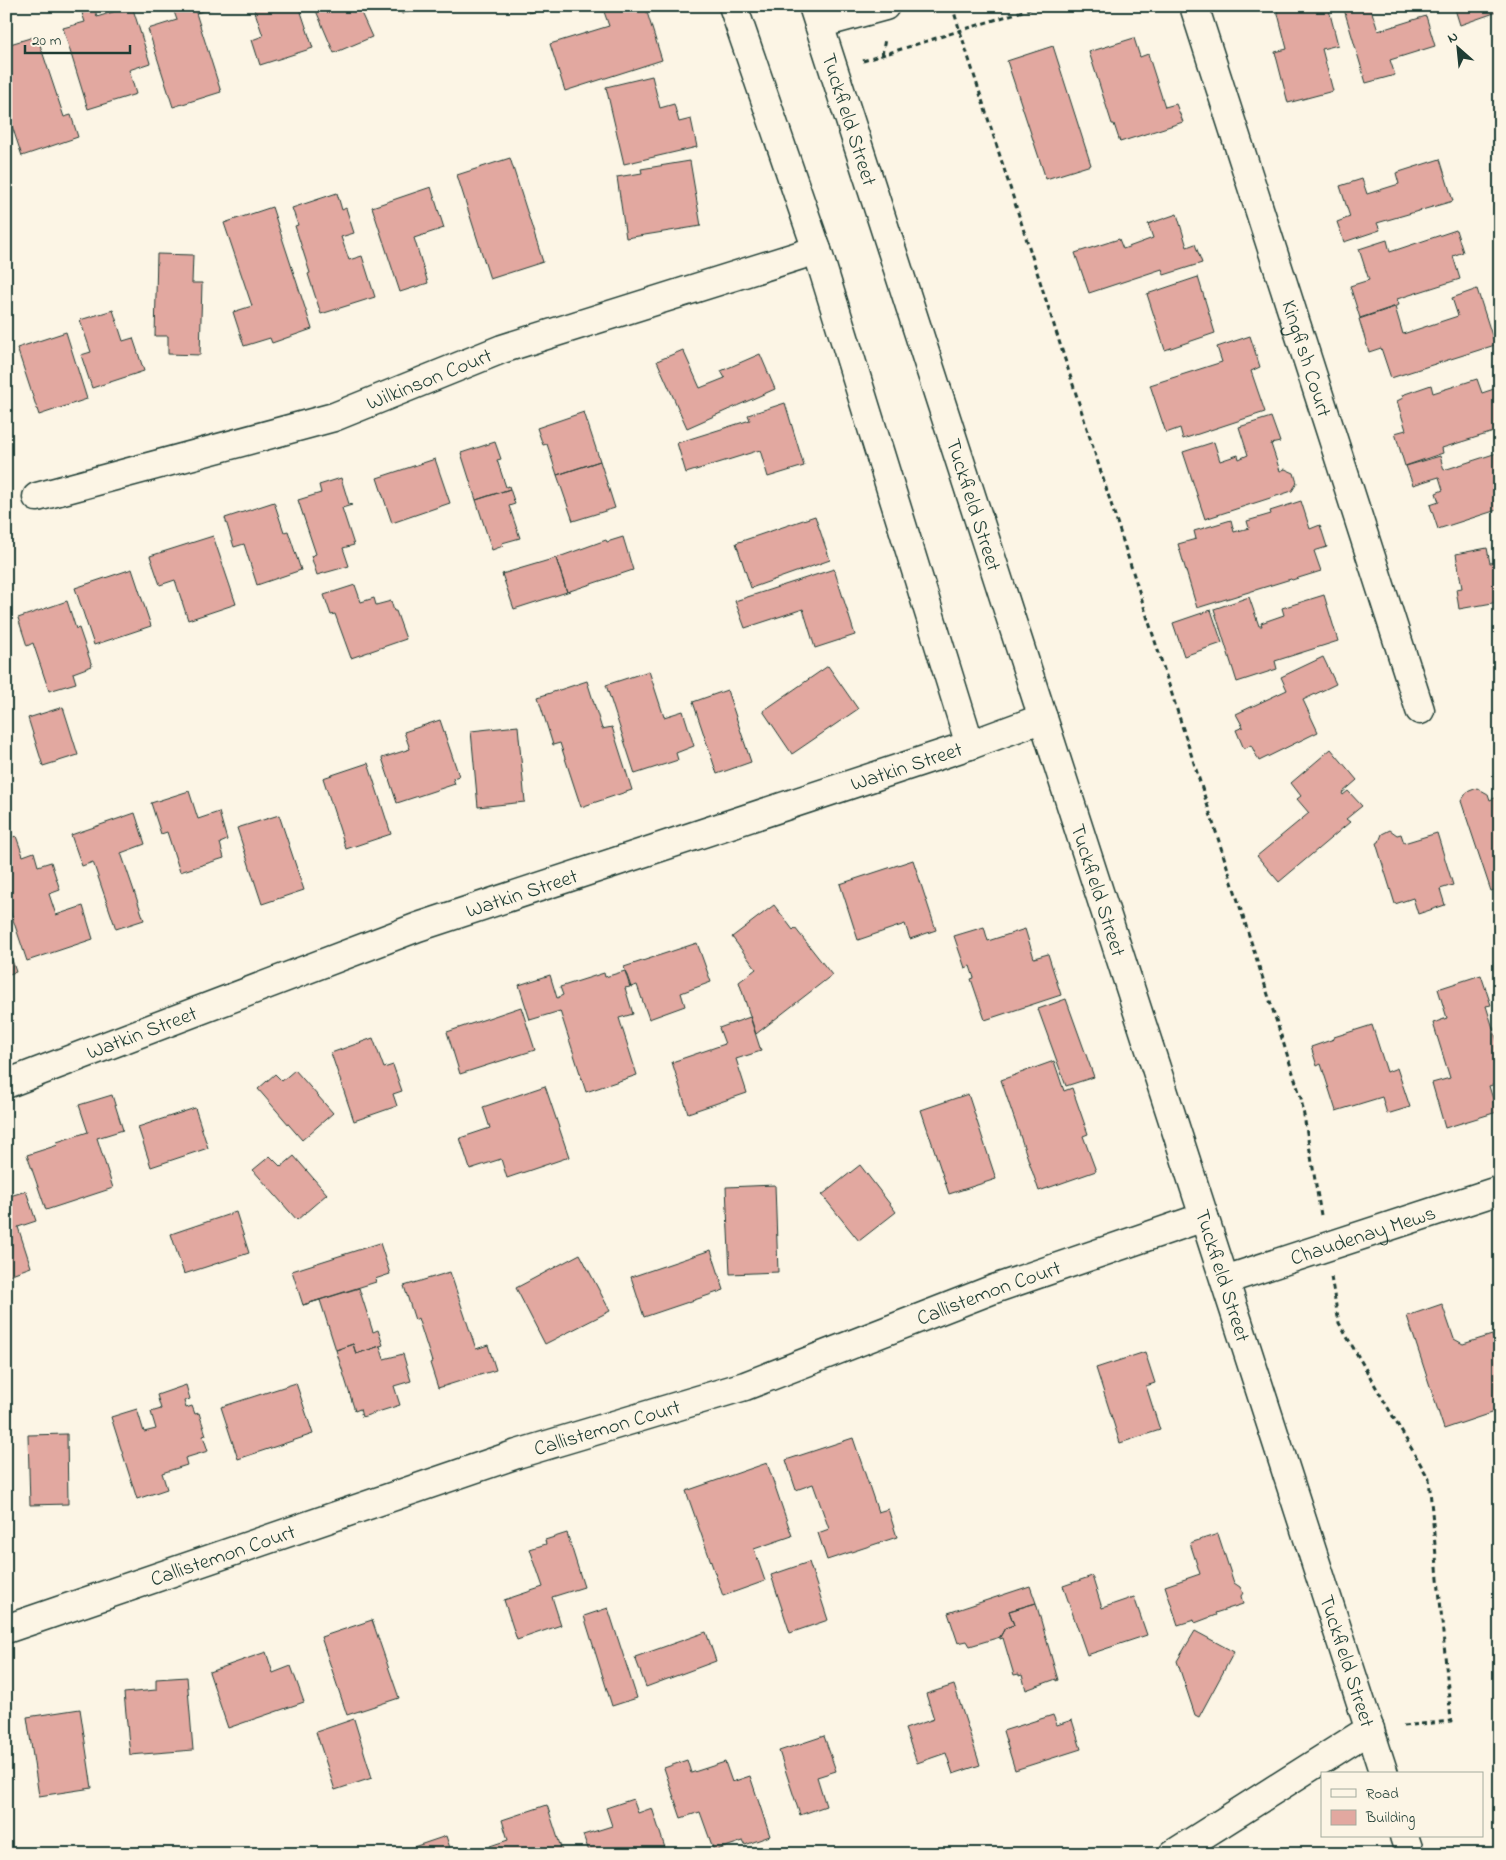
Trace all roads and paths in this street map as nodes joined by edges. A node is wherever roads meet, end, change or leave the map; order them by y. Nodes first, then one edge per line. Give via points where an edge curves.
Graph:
1 (733, 6) edge
2 (884, 6) edge
3 (952, 6) edge
4 (1039, 6) edge
5 (1194, 6) edge
6 (816, 15) edge
7 (960, 32) junction
8 (834, 69) junction
9 (817, 250) junction
10 (38, 497) dead end
11 (1420, 710) dead end
12 (1043, 718) junction
13 (970, 745) junction
14 (6, 1084) edge
15 (1500, 1190) edge
16 (1204, 1217) junction
17 (1326, 1247) junction
18 (1225, 1280) junction
19 (6, 1629) edge
20 (1370, 1729) junction
21 (1383, 1772) edge
22 (1405, 1838) edge
23 (1173, 1854) edge
24 (1410, 1854) edge

1 - 9 street
2 - 6 street
3 - 7 path
4 - 7 path
5 - 11 street, Kingfish Court
6 - 8 street, Tuckfield Street
7 - 8 path
7 - 17 path via 1301,1098
8 - 12 street, Tuckfield Street
9 - 10 street, Wilkinson Court via 502,349 334,417
9 - 13 street
12 - 13 street, Watkin Street
12 - 16 street, Tuckfield Street
13 - 14 street, Watkin Street via 418,927
15 - 17 street, Chaudenay Mews
16 - 18 street, Tuckfield Street
16 - 19 street, Callistemon Court via 994,1289 745,1386 517,1454
17 - 18 street, Chaudenay Mews
17 - 20 path via 1339,1323 1430,1479 1451,1721
18 - 20 street, Tuckfield Street
20 - 21 street, Tuckfield Street
20 - 23 street
22 - 24 street

